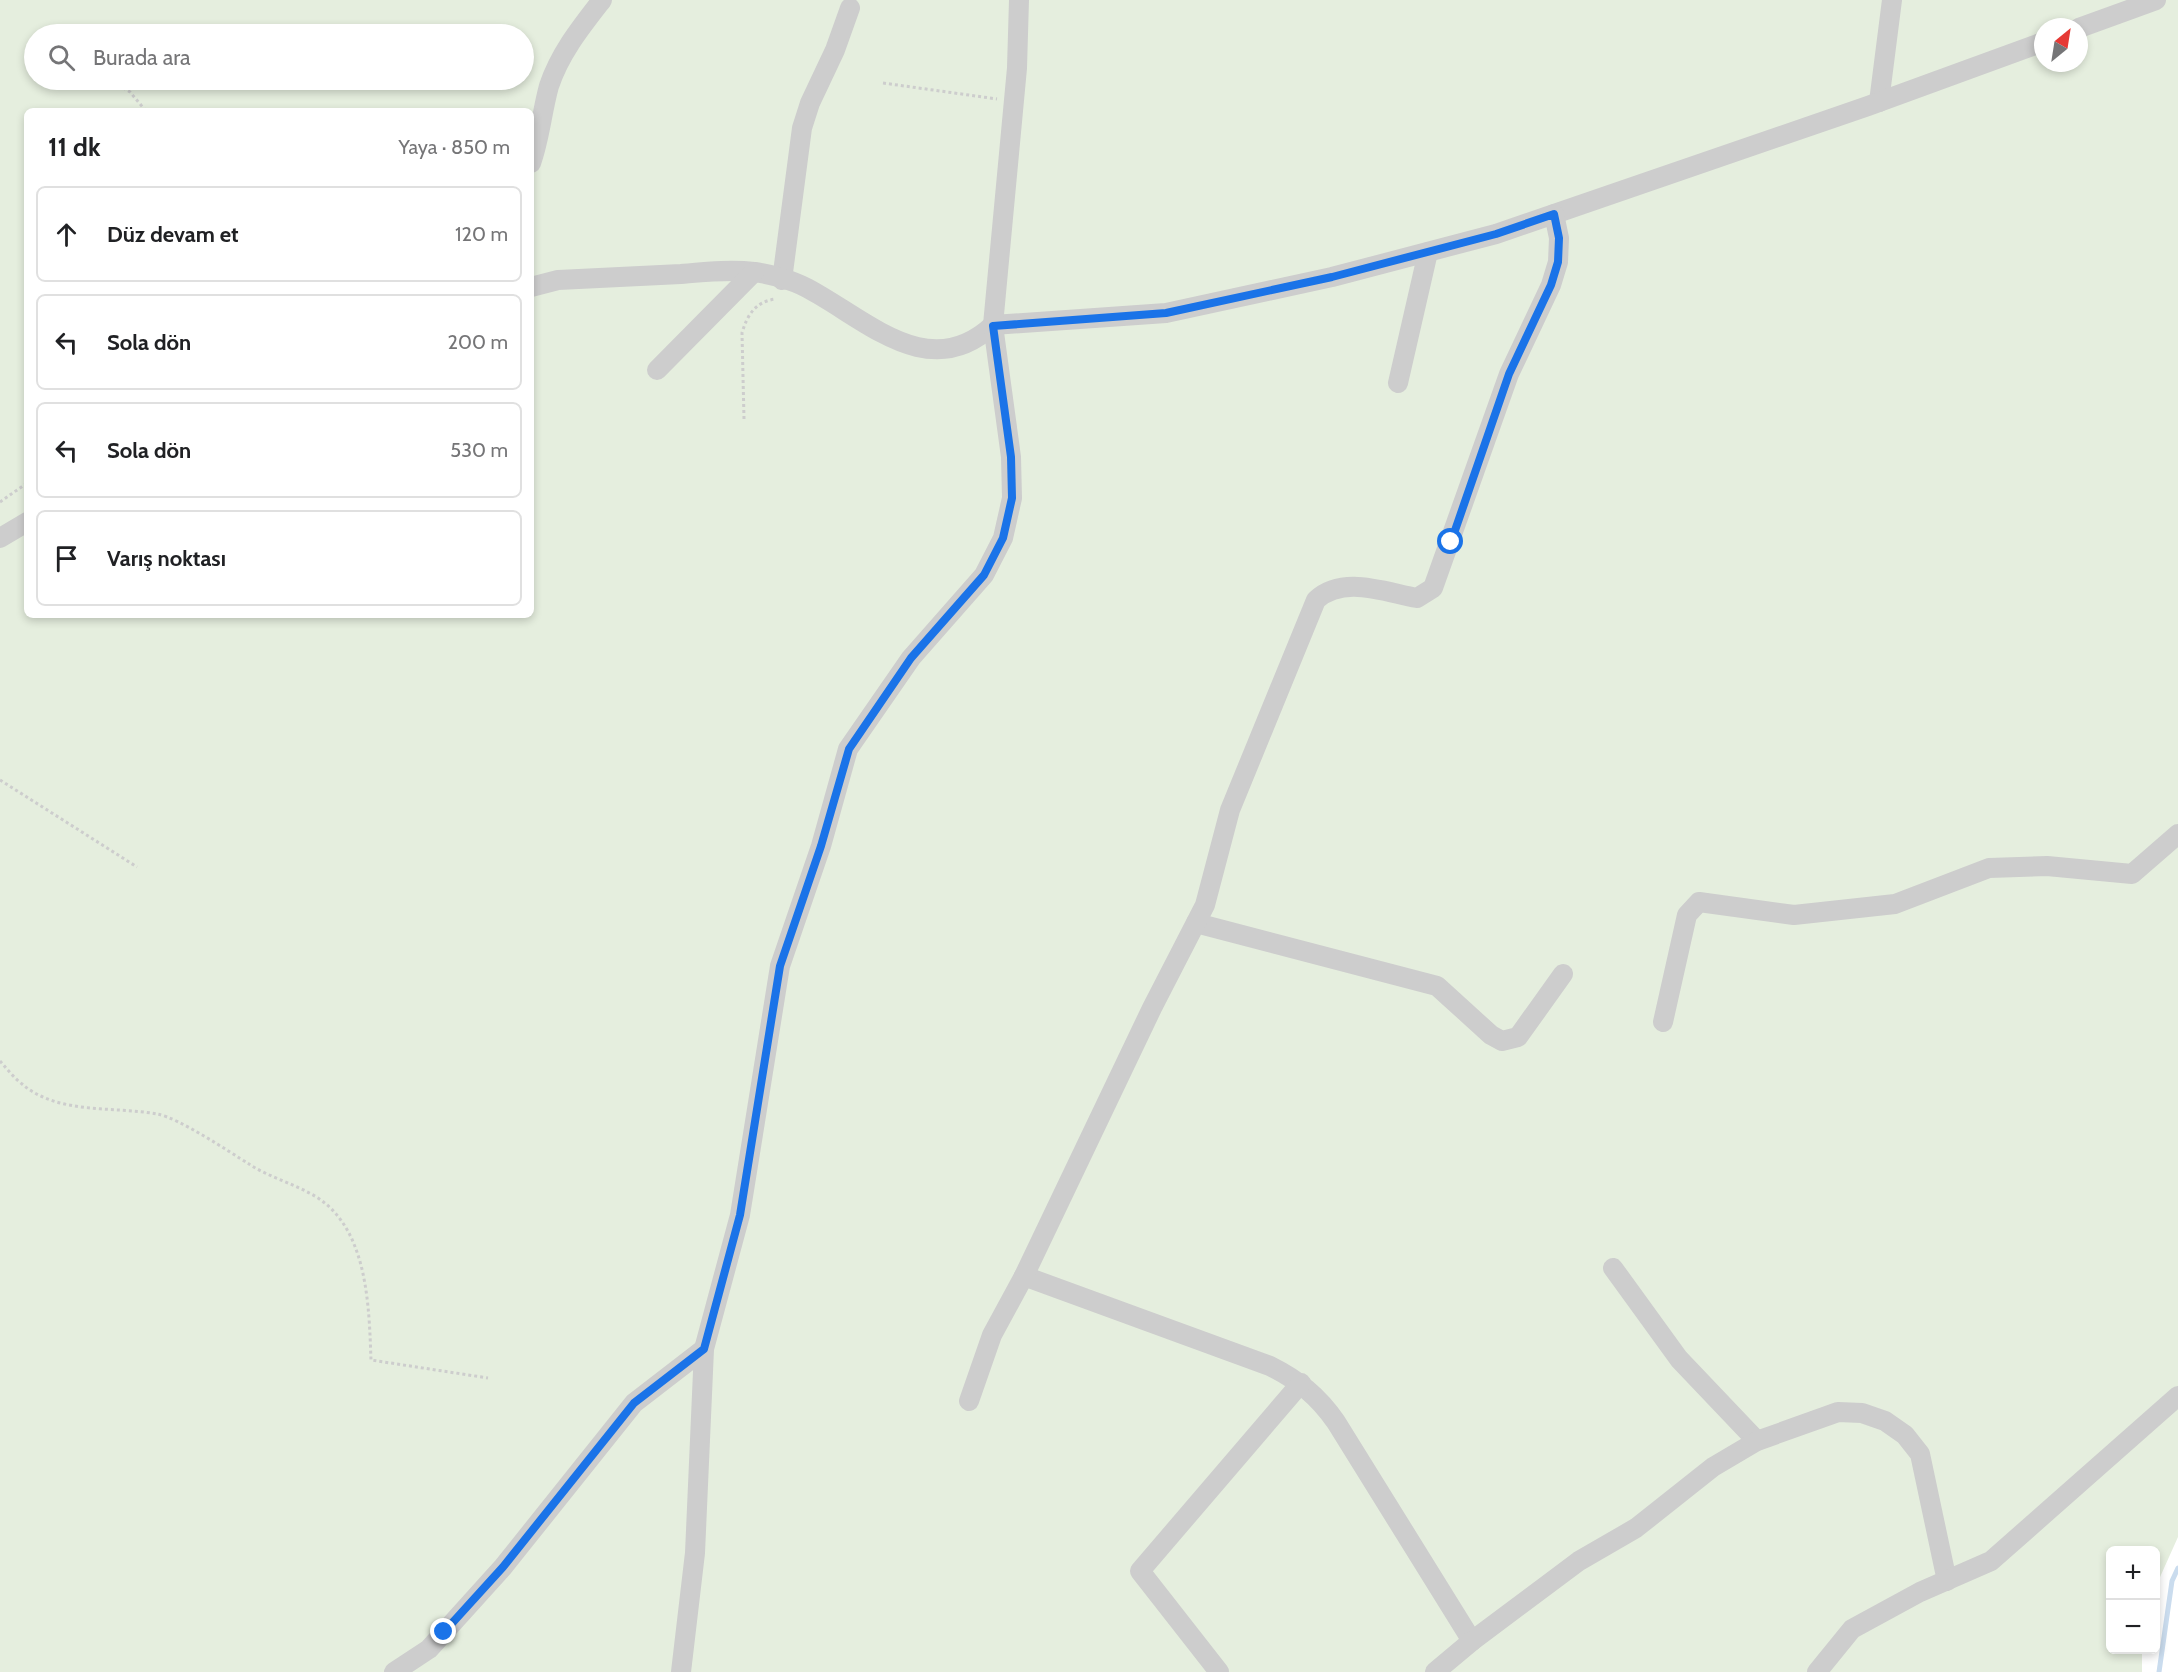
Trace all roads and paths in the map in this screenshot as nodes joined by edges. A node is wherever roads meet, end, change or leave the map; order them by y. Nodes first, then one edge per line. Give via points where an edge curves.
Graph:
1 (602, 0) edge
2 (1019, 0) edge
3 (1892, 0) edge
4 (2156, 0) edge
5 (849, 8) dead end
6 (2088, 25) edge
7 (2034, 45) edge
8 (883, 83) dead end
9 (127, 90) edge
10 (1014, 101) junction
11 (1880, 102) junction
12 (143, 108) edge
13 (534, 151) edge
14 (1554, 214) junction
15 (1428, 252) junction
16 (754, 272) junction
17 (534, 286) edge
18 (780, 289) junction
19 (993, 326) junction
20 (657, 370) dead end
21 (1398, 383) dead end
22 (744, 419) dead end
23 (24, 485) edge
24 (0, 502) edge
25 (24, 524) edge
26 (0, 538) edge
27 (0, 780) edge
28 (2178, 834) edge
29 (137, 867) dead end
30 (1196, 923) junction
31 (1563, 974) dead end
32 (1663, 1022) dead end
33 (0, 1061) edge
34 (1613, 1268) dead end
35 (1024, 1276) junction
36 (704, 1349) junction
37 (489, 1378) dead end
38 (1301, 1383) junction
39 (2178, 1396) edge
40 (969, 1401) dead end
41 (1757, 1441) junction
42 (1947, 1581) junction
43 (1472, 1641) junction
44 (394, 1672) edge
45 (681, 1672) edge
46 (1220, 1672) edge
47 (1436, 1672) edge
48 (1817, 1672) edge

1 - 13 street via 559,61
2 - 10 street
3 - 11 street
4 - 6 street
5 - 18 street via 802,128
7 - 11 street
8 - 10 path
9 - 12 path
10 - 19 street
11 - 14 street
14 - 15 street
14 - 30 street via 1558,262 1551,285 1509,374 1433,588 1417,598 1342,586 1316,600 1230,810 1205,905
15 - 19 street via 1166,313
15 - 21 street
16 - 17 street via 558,280
16 - 18 street
16 - 20 street
18 - 19 street via 805,287 850,315 922,350 961,348
18 - 22 path via 759,304 745,321
19 - 36 street via 1011,457 1012,498 1003,538 984,575 911,658 849,749 780,966 740,1215
23 - 24 path
25 - 26 street
27 - 29 path
28 - 32 street via 2132,874 2048,866 1989,868 1895,904 1794,915 1699,902 1688,915
30 - 31 street via 1437,986 1502,1041 1518,1037
30 - 35 street
33 - 37 path via 22,1085 41,1097 62,1104 160,1114 212,1140 262,1173 317,1198 335,1212 349,1231 369,1294 371,1360
34 - 41 street via 1679,1359
35 - 38 street via 1270,1366
35 - 40 street via 992,1335
36 - 44 street via 634,1403 503,1567 429,1649
36 - 45 street via 695,1553
38 - 43 street via 1336,1422
38 - 46 street via 1140,1571
39 - 42 street via 1991,1561
41 - 42 street via 1838,1412 1862,1413 1885,1421 1905,1435 1920,1454
41 - 43 street via 1713,1467 1636,1528 1579,1561
42 - 48 street via 1852,1629
43 - 47 street

